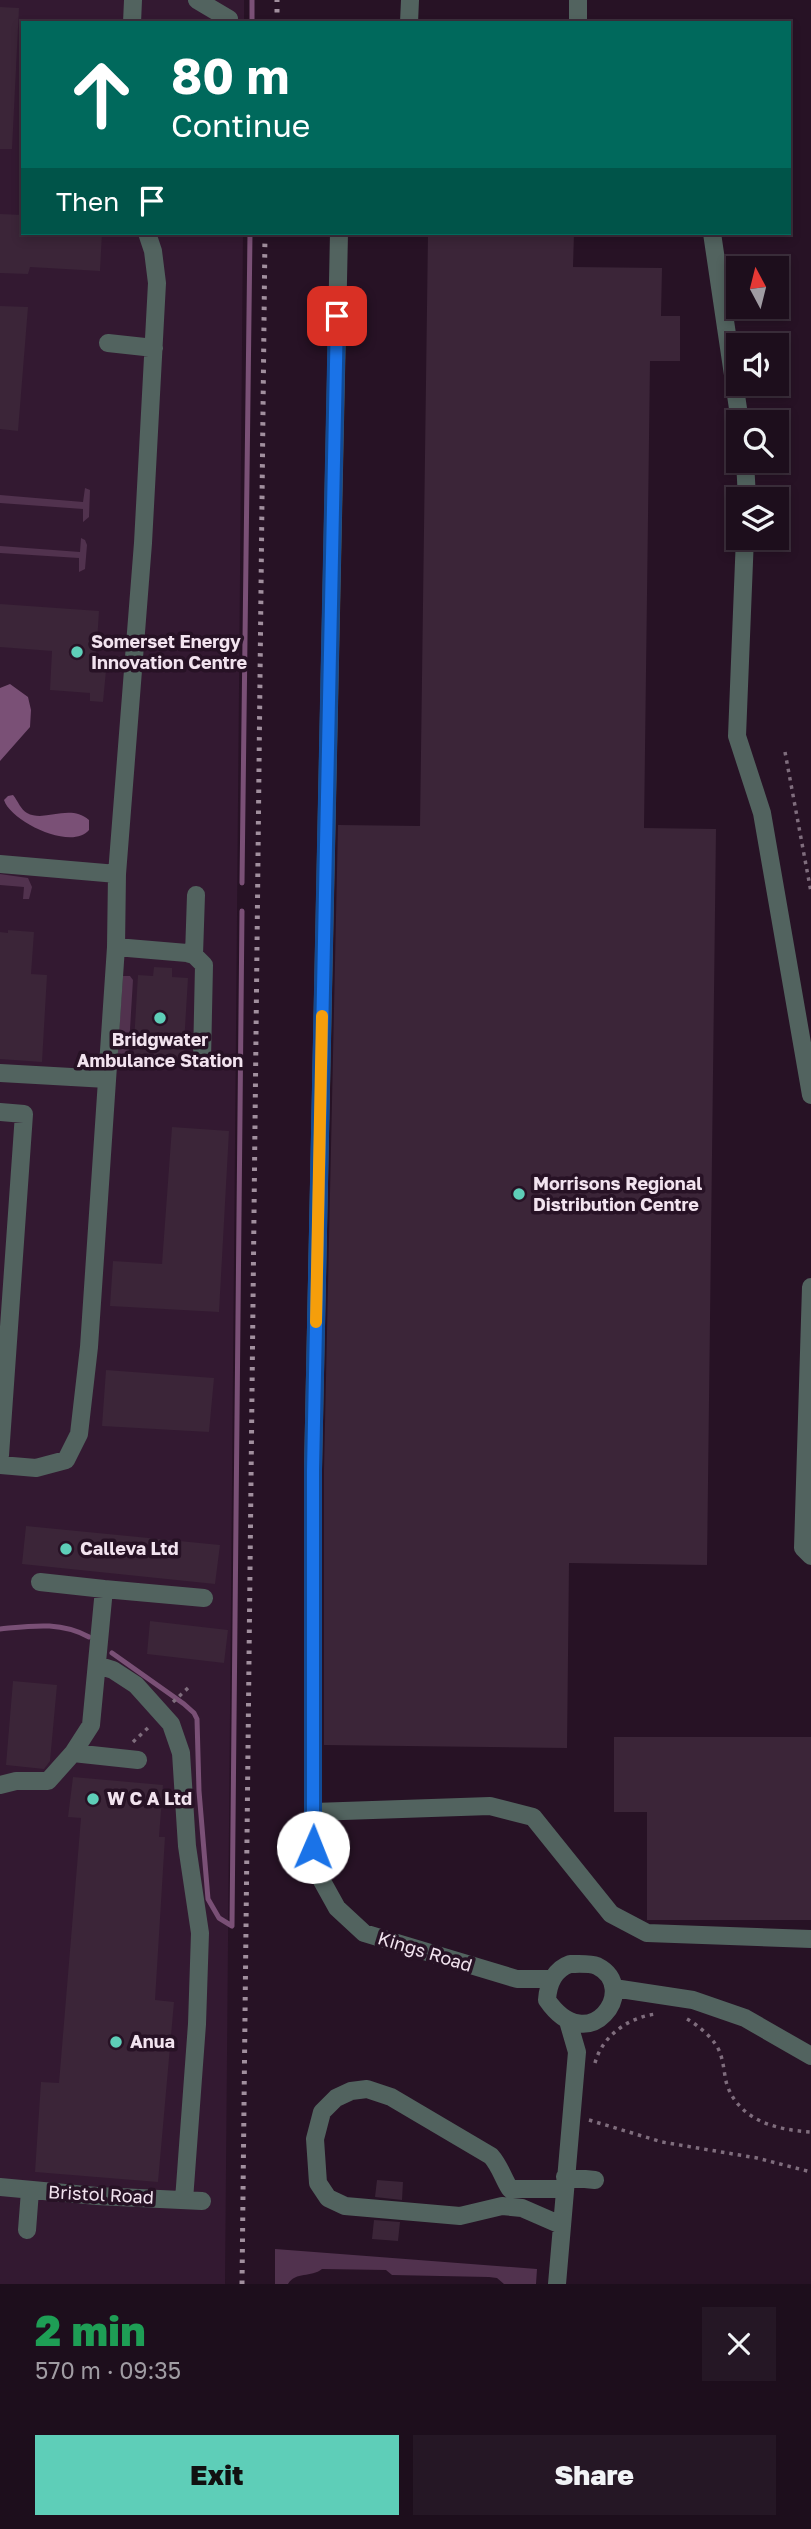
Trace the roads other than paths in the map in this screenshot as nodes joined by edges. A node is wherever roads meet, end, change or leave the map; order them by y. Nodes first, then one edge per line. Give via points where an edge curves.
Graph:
1 (197, 0) edge
2 (410, 0) edge
3 (578, 0) edge
4 (132, 1) edge
5 (132, 21) edge
6 (229, 21) edge
7 (409, 21) edge
8 (578, 21) edge
9 (148, 235) edge
10 (339, 235) edge
11 (712, 235) edge
12 (107, 343) dead end
13 (154, 348) junction
14 (738, 410) edge
15 (744, 550) edge
16 (0, 864) edge
17 (117, 874) junction
18 (196, 895) dead end
19 (116, 947) junction
20 (194, 955) junction
21 (202, 1060) dead end
22 (0, 1073) edge
23 (107, 1079) junction
24 (811, 1095) edge
25 (0, 1112) edge
26 (811, 1287) edge
27 (0, 1455) edge
28 (0, 1465) edge
29 (811, 1556) edge
30 (40, 1582) dead end
31 (104, 1589) junction
32 (204, 1598) dead end
33 (97, 1665) junction
34 (72, 1753) junction
35 (131, 1755) road end
36 (0, 1785) edge
37 (314, 1812) junction
38 (811, 1939) edge
39 (517, 1979) junction
40 (552, 1979) junction
41 (614, 1988) junction
42 (651, 1994) junction
43 (547, 2000) junction
44 (611, 2007) junction
45 (568, 2021) junction
46 (588, 2024) junction
47 (577, 2052) junction
48 (811, 2056) edge
49 (595, 2180) dead end
50 (565, 2183) junction
51 (0, 2187) edge
52 (30, 2191) junction
53 (561, 2225) junction
54 (27, 2231) dead end
55 (557, 2284) edge

1 - 6 street
2 - 7 street
3 - 8 street
4 - 5 street
9 - 13 street via 157,283
10 - 37 street, Kings Road via 313,1456
11 - 14 street
12 - 13 street
13 - 17 street
15 - 24 street via 737,736 762,813
16 - 17 street
17 - 19 street
18 - 20 street
19 - 20 street
19 - 23 street
20 - 21 street via 204,965
22 - 23 street
23 - 28 street via 79,1434 66,1460 36,1468
25 - 27 street via 24,1114
26 - 29 street via 803,1548
30 - 31 street
31 - 32 street
31 - 33 street
33 - 34 street via 91,1724
33 - 52 street, Bristol Road via 113,1670 166,1710 181,1753 187,1846 200,1933 193,2201
34 - 35 street
34 - 36 street via 48,1781
37 - 38 street via 490,1806 533,1818 611,1914 647,1933
37 - 39 street, Kings Road via 313,1847 322,1881 337,1908 364,1933
39 - 40 street, Kings Road
39 - 43 street
40 - 41 street via 570,1964 596,1966 609,1976
40 - 43 street
41 - 42 street
41 - 44 street
42 - 44 street
42 - 48 street via 693,2000 745,2018
43 - 45 street
44 - 46 street via 603,2018
45 - 46 street
45 - 47 street
46 - 47 street
47 - 50 street via 579,2120
49 - 50 street
50 - 53 street
50 - 53 street via 510,2189 491,2156 391,2097 367,2089 336,2098 322,2112 316,2139 318,2183 328,2198 374,2210 460,2216 502,2206 522,2208
51 - 52 street, Bristol Road
52 - 54 street
53 - 55 street

